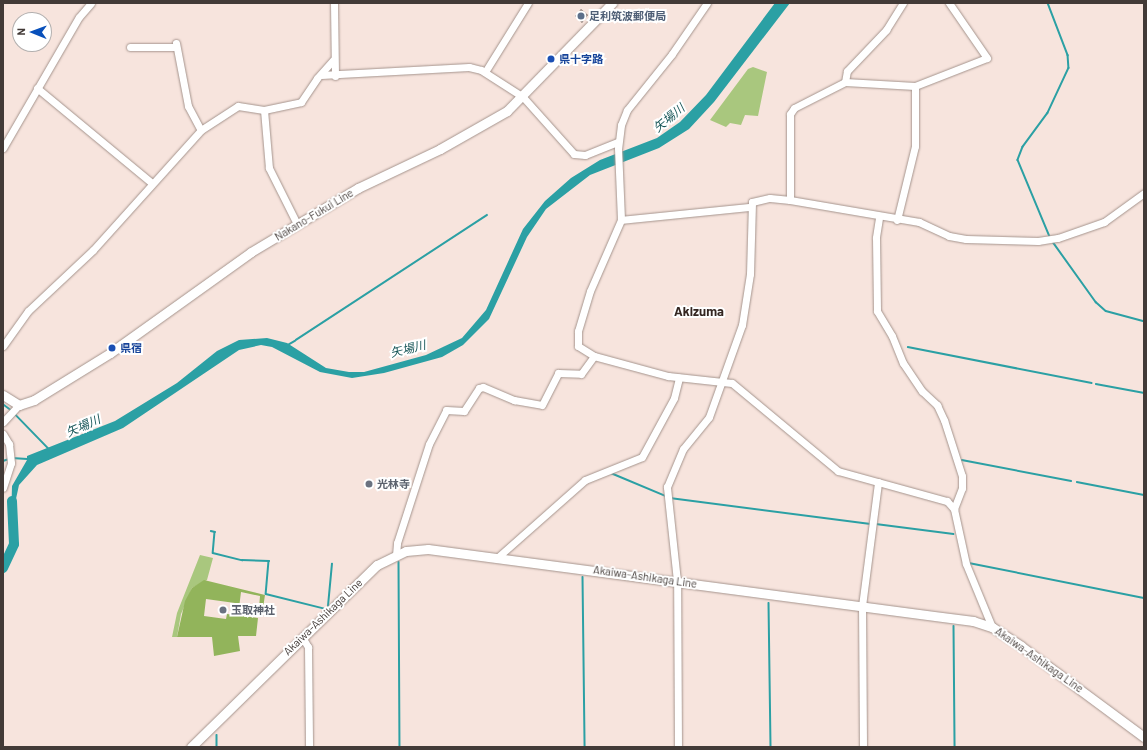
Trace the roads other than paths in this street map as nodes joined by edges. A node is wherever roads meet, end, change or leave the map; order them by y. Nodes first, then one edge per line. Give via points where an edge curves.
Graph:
1 (91, 3) edge
2 (334, 3) edge
3 (528, 3) edge
4 (612, 3) edge
5 (707, 3) edge
6 (903, 3) edge
7 (949, 3) edge
8 (130, 47) dead end
9 (333, 60) junction
10 (485, 72) junction
11 (321, 75) junction
12 (335, 76) junction
13 (845, 82) junction
14 (915, 86) junction
15 (37, 88) junction
16 (523, 97) junction
17 (264, 110) junction
18 (201, 130) junction
19 (618, 142) junction
20 (3, 148) edge
21 (152, 183) junction
22 (1144, 193) edge
23 (790, 200) junction
24 (750, 207) junction
25 (879, 218) junction
26 (621, 220) junction
27 (897, 220) junction
28 (297, 224) junction
29 (3, 346) edge
30 (594, 356) junction
31 (679, 378) junction
32 (723, 380) junction
33 (3, 395) edge
34 (19, 405) junction
35 (3, 422) edge
36 (3, 434) edge
37 (878, 482) junction
38 (3, 488) edge
39 (954, 509) junction
40 (396, 555) junction
41 (498, 557) junction
42 (677, 581) junction
43 (862, 606) junction
44 (992, 627) junction
45 (302, 637) junction
46 (1142, 736) edge
47 (191, 747) edge
48 (309, 747) edge
49 (678, 747) edge
50 (863, 747) edge

1 - 15 street
2 - 9 street
3 - 10 street
4 - 16 main road, Nakano-Fukui Line
5 - 19 street via 672,54 627,110
6 - 13 street via 886,30 847,71
7 - 14 street via 987,58
8 - 18 street via 176,45 188,106
9 - 11 street
9 - 12 street
10 - 12 street via 469,67 436,66
10 - 16 street
11 - 12 street
11 - 17 street via 301,102
13 - 14 street
13 - 23 street via 790,112
14 - 27 street via 915,146
15 - 20 street
15 - 21 street
16 - 19 street via 574,154 585,155
16 - 28 main road, Nakano-Fukui Line via 492,120 358,188
17 - 18 street via 238,106
17 - 28 street via 269,168
18 - 21 street
19 - 26 street
21 - 29 street via 93,250 28,311
22 - 27 street via 1104,222 1048,240 966,239 949,236 920,222
23 - 24 street via 757,200 752,202
23 - 25 street
24 - 26 street
24 - 32 street via 748,297
25 - 27 street
25 - 39 street via 876,238 876,311 892,336 903,363 922,390 937,405 944,420 962,476 962,488
26 - 30 street via 590,291 578,331 578,346
28 - 34 main road, Nakano-Fukui Line via 250,252 110,354 34,400
30 - 31 street
30 - 40 street via 581,374 558,373 542,405 514,400 483,387 479,388 464,411 446,410 429,444 397,543
31 - 32 street
31 - 41 street via 674,398 642,457 585,480
32 - 37 street via 750,396 831,467
32 - 42 street via 709,417 683,449 667,487
33 - 34 main road
34 - 35 street
36 - 38 street via 12,463
37 - 39 street via 938,497
37 - 43 street
39 - 44 street via 966,564
40 - 41 main road, Akaiwa-Ashikaga Line via 428,549
40 - 45 main road, Akaiwa-Ashikaga Line via 377,565
41 - 42 main road, Akaiwa-Ashikaga Line
42 - 43 main road, Akaiwa-Ashikaga Line
42 - 49 street
43 - 44 main road, Akaiwa-Ashikaga Line via 960,619
43 - 50 street
44 - 46 main road, Akaiwa-Ashikaga Line
45 - 47 main road, Akaiwa-Ashikaga Line
45 - 48 street via 308,647

